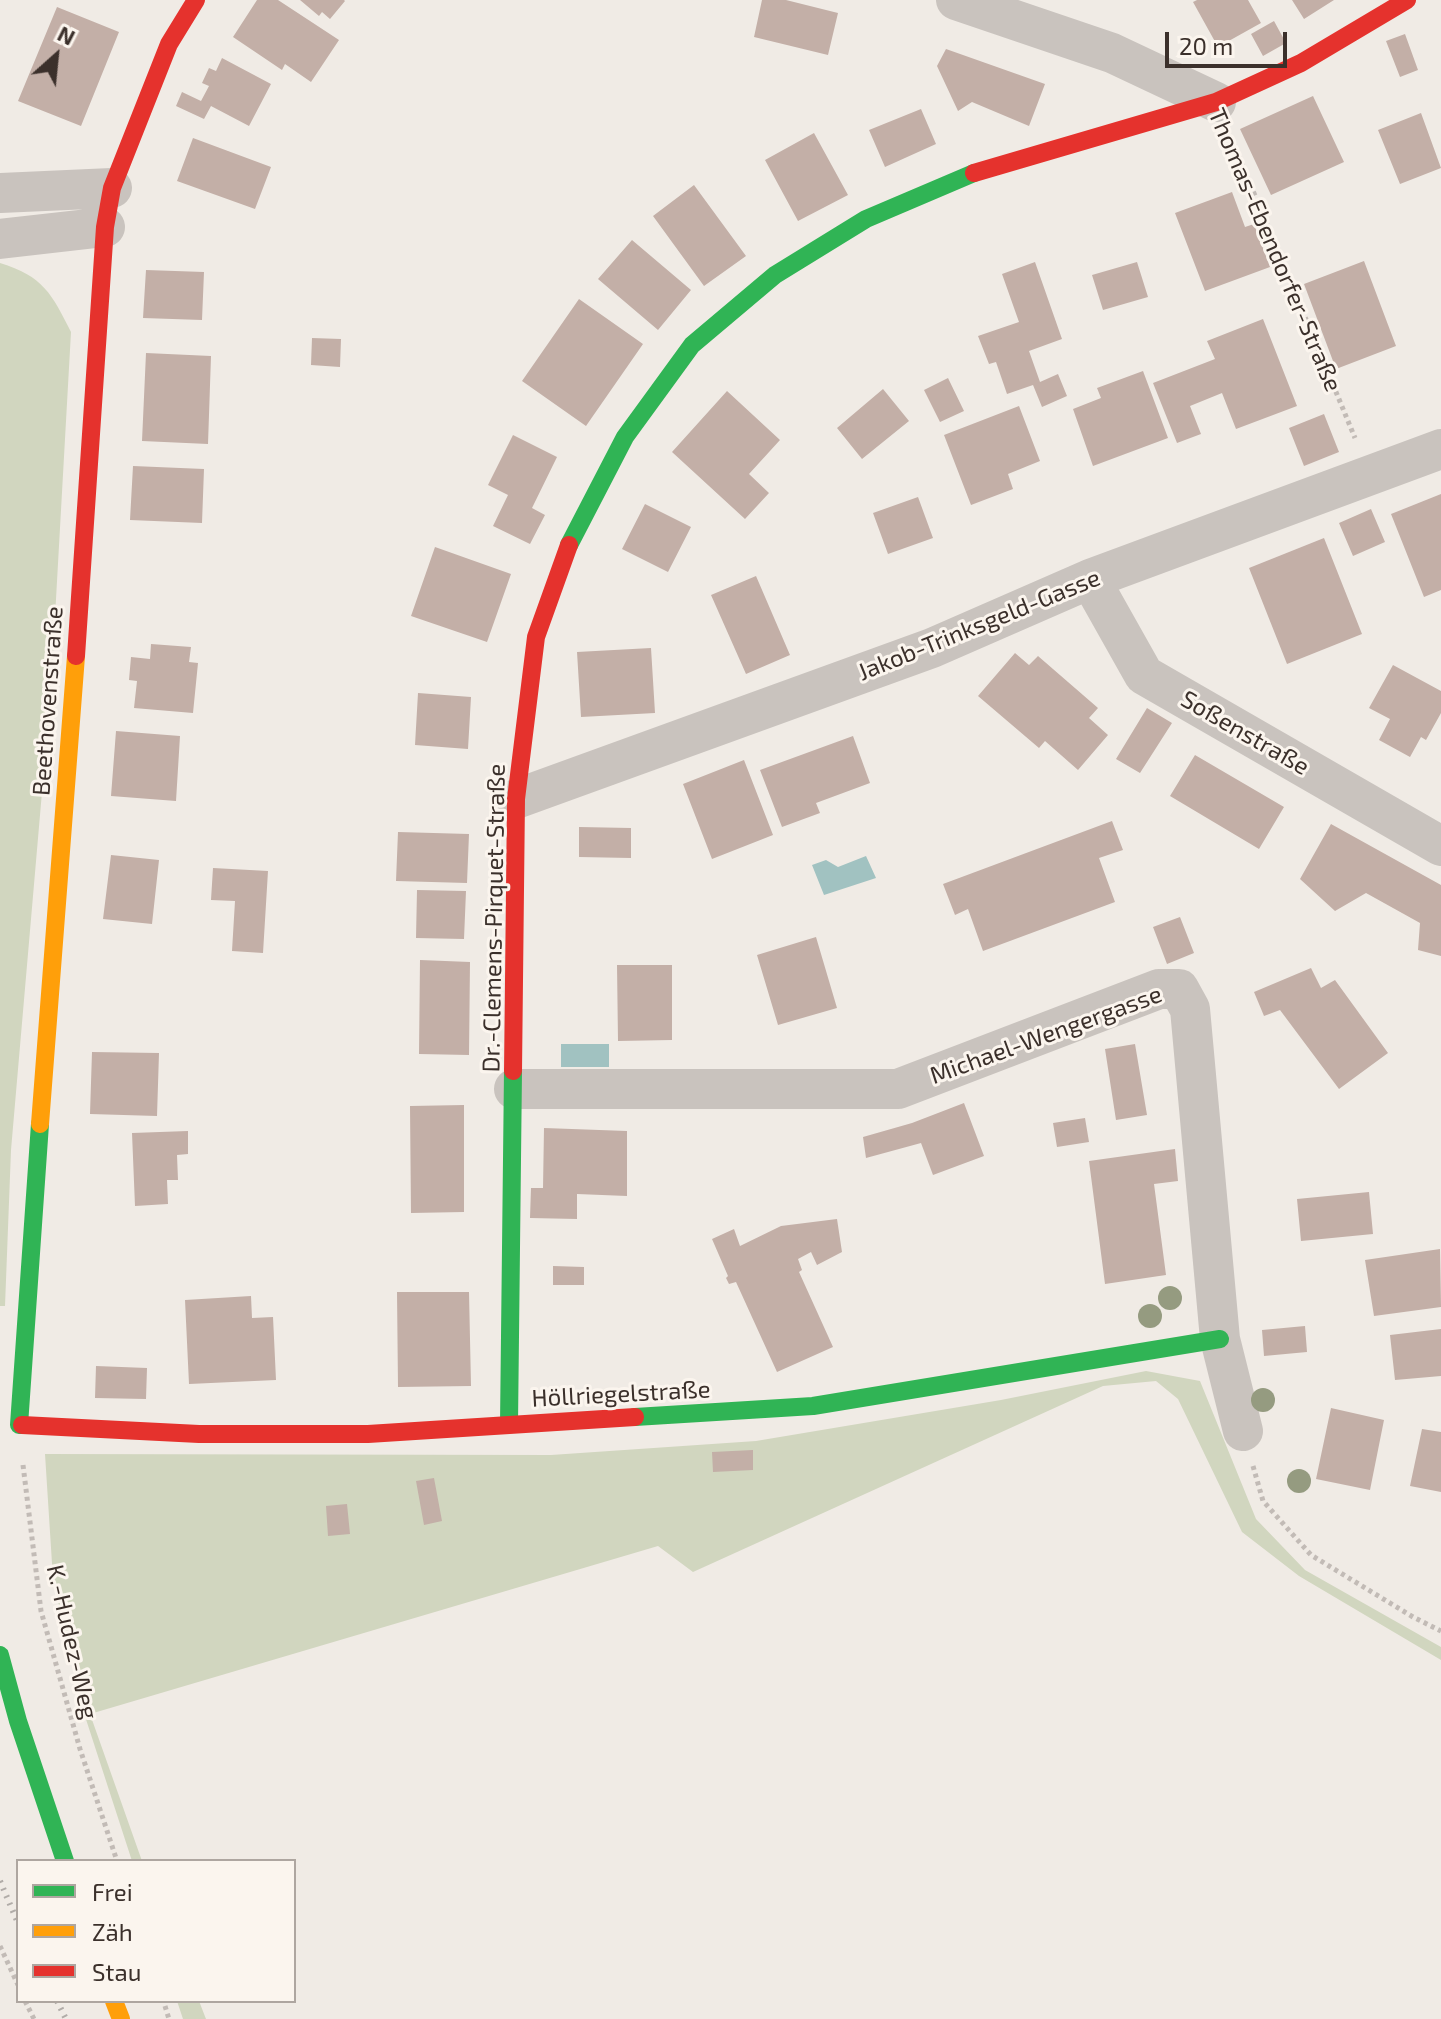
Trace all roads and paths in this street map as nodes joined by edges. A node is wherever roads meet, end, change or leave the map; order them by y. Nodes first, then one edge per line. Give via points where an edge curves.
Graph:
1 (196, 0) edge
2 (956, 0) edge
3 (1407, 0) edge
4 (1216, 102) junction
5 (112, 188) junction
6 (0, 193) edge
7 (105, 227) junction
8 (0, 239) edge
9 (1441, 449) edge
10 (1371, 476) junction
11 (1090, 579) junction
12 (516, 799) junction
13 (1441, 846) edge
14 (514, 1089) junction
15 (1220, 1339) junction
16 (509, 1424) junction
17 (19, 1425) junction
18 (1243, 1431) joint
19 (1441, 1631) edge
20 (0, 1655) edge
21 (64, 1859) edge
22 (116, 1859) edge
23 (0, 1946) edge
24 (16, 1981) edge

1 - 5 street, Beethovenstraße via 169,44
2 - 4 street, Thomas-Ebendorfer-Straße via 1112,53
3 - 4 street, Dr.-Clemens-Pirquet-Straße via 1301,63
4 - 10 path, Thomas-Ebendorfer-Straße
4 - 12 street, Dr.-Clemens-Pirquet-Straße via 966,175 866,219 775,275 692,345 625,437 568,546 536,637
5 - 6 street
5 - 7 street, Beethovenstraße
7 - 8 street
7 - 17 street, Beethovenstraße
9 - 10 street, Jakob-Trinksgeld-Gasse
10 - 11 street, Jakob-Trinksgeld-Gasse
11 - 12 street, Jakob-Trinksgeld-Gasse via 932,648
11 - 13 street, Soßenstraße via 1144,675
12 - 14 street, Dr.-Clemens-Pirquet-Straße
14 - 15 street, Michael-Wengergasse via 898,1089 1159,989 1179,989 1190,1009
14 - 16 street, Dr.-Clemens-Pirquet-Straße
15 - 16 street, Höllriegelstraße via 813,1406
15 - 18 street, Michael-Wengergasse
16 - 17 street, Höllriegelstraße via 368,1434
17 - 22 path, K.-Hudez-Weg via 41,1611
18 - 19 path via 1263,1501 1311,1555
20 - 21 street
23 - 24 path

